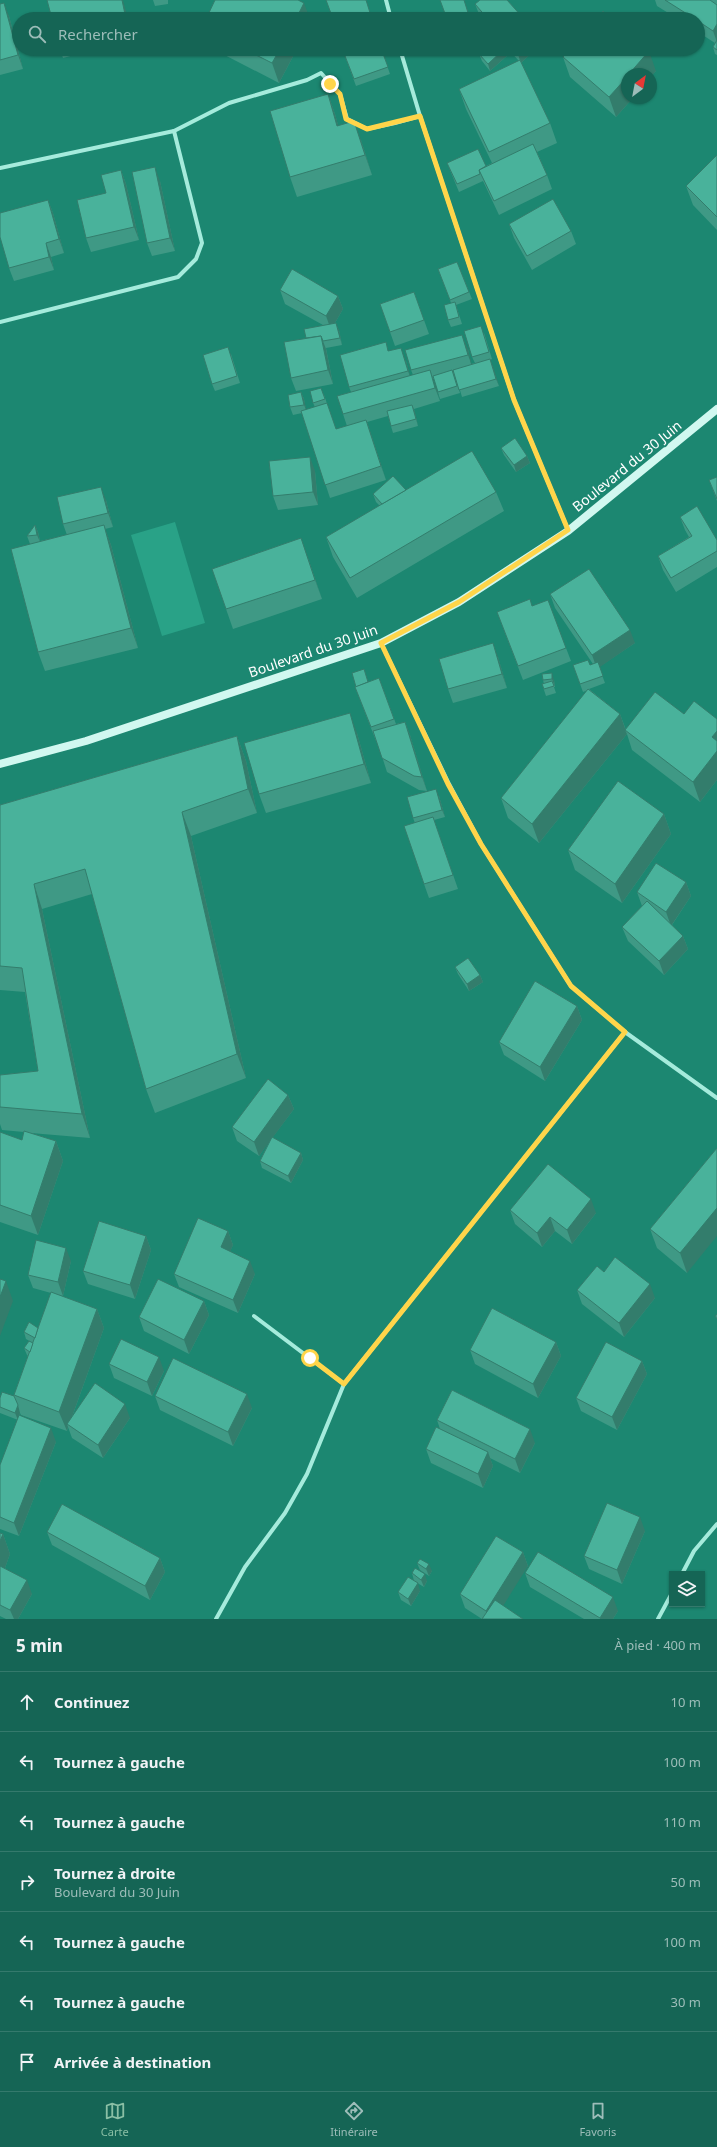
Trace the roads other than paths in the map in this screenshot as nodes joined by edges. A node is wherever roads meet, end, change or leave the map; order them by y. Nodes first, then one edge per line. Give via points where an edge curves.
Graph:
1 (386, 0) edge
2 (390, 12) edge
3 (402, 56) edge
4 (420, 116) junction
5 (174, 131) junction
6 (0, 168) edge
7 (0, 322) edge
8 (717, 410) edge
9 (568, 530) junction
10 (381, 643) junction
11 (0, 764) edge
12 (625, 1032) junction
13 (717, 1098) edge
14 (254, 1316) dead end
15 (344, 1384) junction
16 (717, 1524) edge
17 (684, 1571) edge
18 (669, 1599) edge
19 (216, 1619) edge
20 (658, 1619) edge

1 - 2 street
3 - 4 street
4 - 5 street via 367,129 346,119 340,94 321,73 306,80 229,103
4 - 9 street via 514,400
5 - 6 street
5 - 7 street via 202,243 196,260 178,277
8 - 9 street, Boulevard du 30 Juin
9 - 10 street, Boulevard du 30 Juin via 459,602
10 - 11 street, Boulevard du 30 Juin via 86,741
10 - 12 street via 448,784 481,844 571,986
12 - 13 street
12 - 15 street
14 - 15 street
15 - 19 street via 307,1474 285,1513 245,1567
16 - 17 street via 694,1552
18 - 20 street

